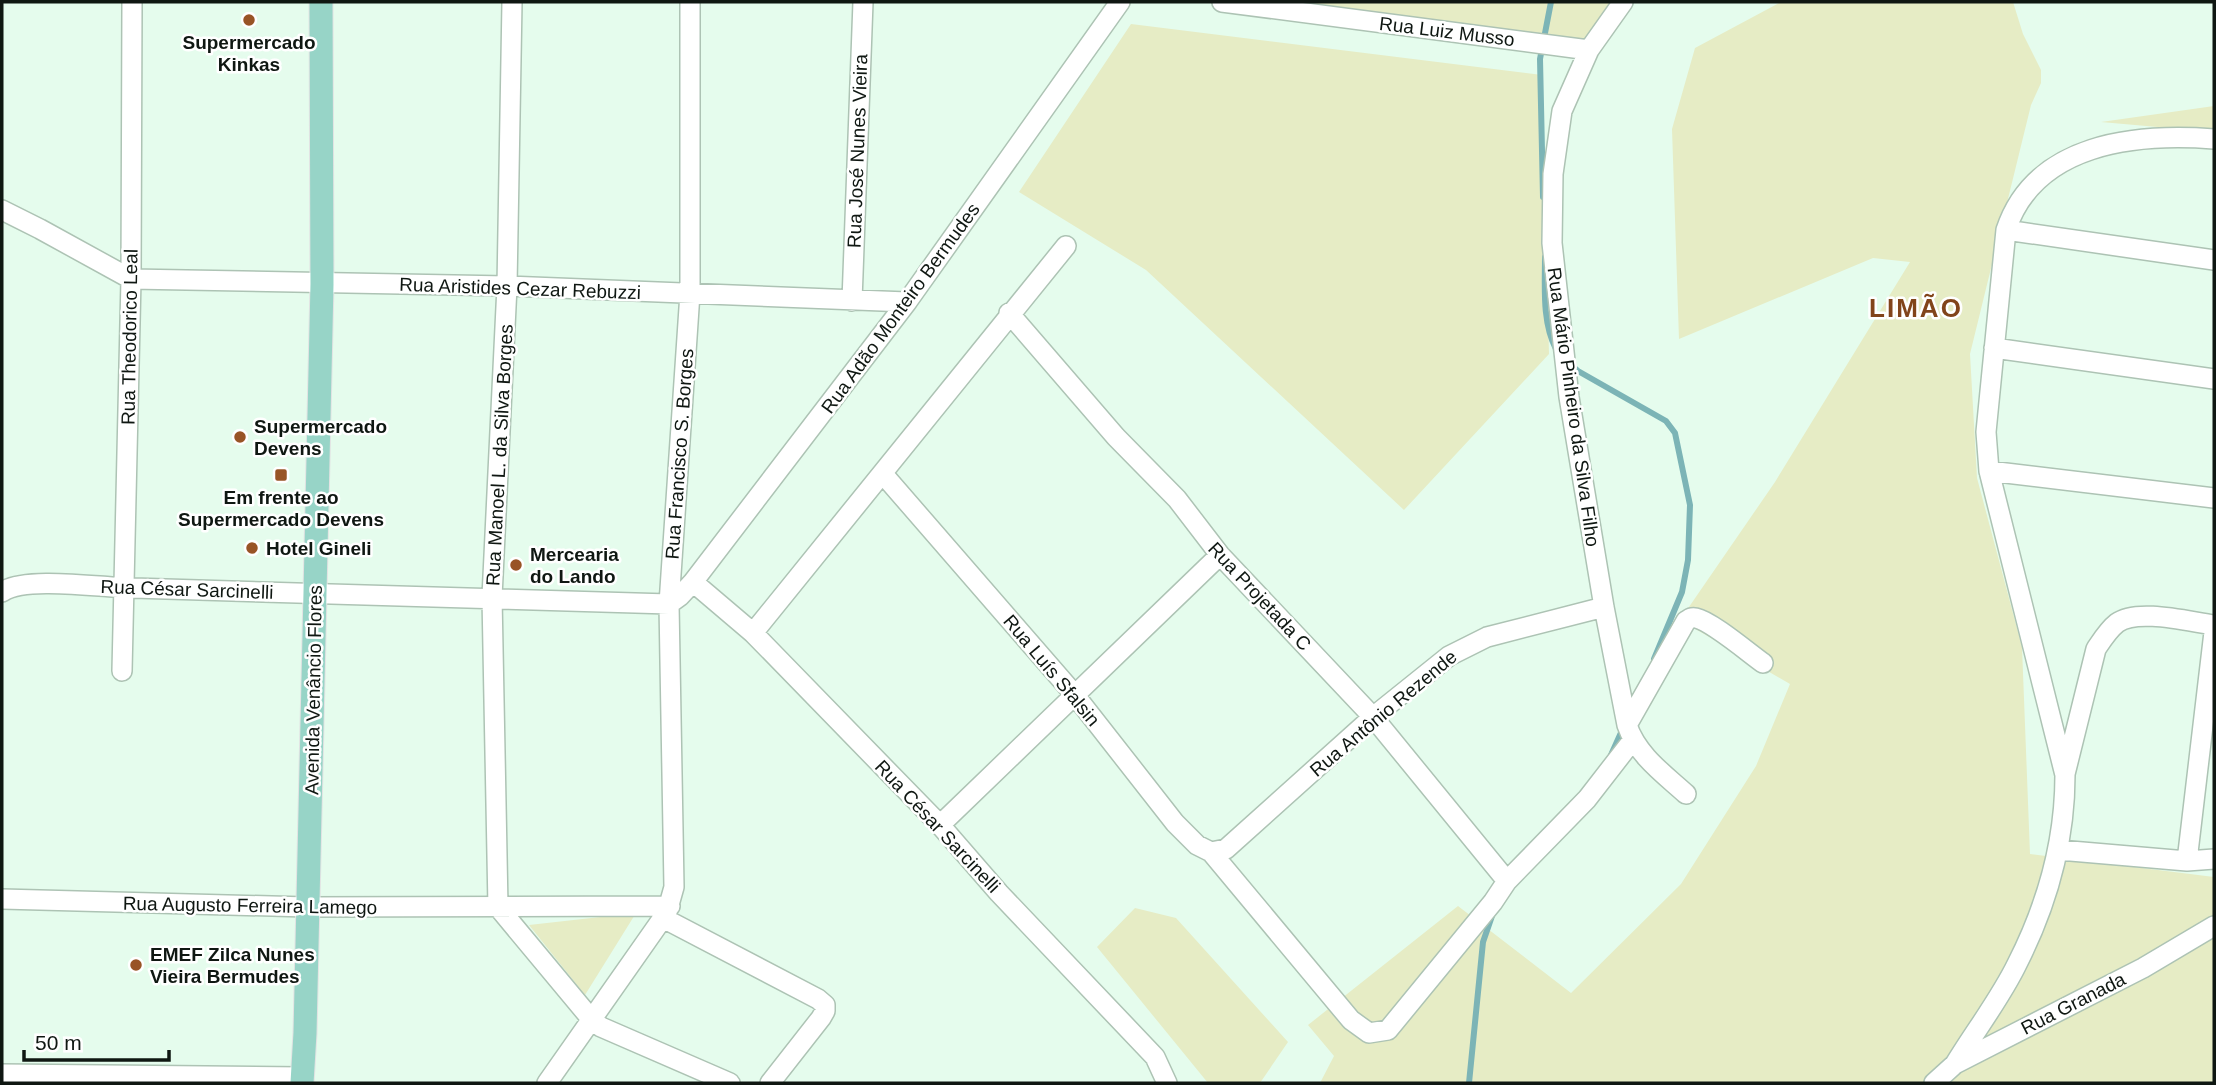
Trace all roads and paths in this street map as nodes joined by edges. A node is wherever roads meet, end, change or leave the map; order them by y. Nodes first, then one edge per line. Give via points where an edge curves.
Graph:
1 (132, 2) edge
2 (321, 2) edge
3 (512, 2) edge
4 (690, 2) edge
5 (863, 2) edge
6 (1120, 2) edge
7 (1222, 2) edge
8 (1623, 2) edge
9 (1589, 50) junction
10 (2214, 139) edge
11 (2, 210) edge
12 (2006, 230) junction
13 (1066, 246) dead end
14 (2214, 260) edge
15 (131, 279) junction
16 (322, 284) junction
17 (507, 286) junction
18 (690, 293) junction
19 (852, 301) junction
20 (907, 302) junction
21 (1009, 313) junction
22 (1994, 348) junction
23 (2214, 379) edge
24 (1989, 471) junction
25 (883, 474) junction
26 (2214, 498) edge
27 (1220, 555) junction
28 (693, 582) junction
29 (123, 588) junction
30 (2, 592) edge
31 (315, 593) junction
32 (492, 597) junction
33 (668, 604) junction
34 (1604, 607) junction
35 (2214, 625) edge
36 (2214, 632) edge
37 (753, 633) junction
38 (1763, 663) dead end
39 (122, 671) dead end
40 (1074, 694) junction
41 (1373, 717) junction
42 (1630, 733) junction
43 (2065, 775) junction
44 (1686, 794) dead end
45 (940, 825) junction
46 (1218, 850) junction
47 (2059, 850) junction
48 (2214, 859) edge
49 (2187, 861) junction
50 (1507, 881) junction
51 (2, 899) edge
52 (307, 907) junction
53 (498, 907) junction
54 (666, 912) junction
55 (2214, 926) edge
56 (592, 1020) junction
57 (1955, 1064) junction
58 (2, 1074) edge
59 (302, 1080) edge
60 (547, 1083) edge
61 (730, 1083) edge
62 (770, 1083) edge
63 (1167, 1083) edge
64 (1934, 1083) edge

1 - 15 street, Rua Theodorico Leal
2 - 16 main road, Avenida Venâncio Flores
3 - 17 street, Rua Manoel L. da Silva Borges
4 - 18 street, Rua Francisco S. Borges
5 - 19 street, Rua José Nunes Vieira
6 - 20 street, Rua Adão Monteiro Bermudes
7 - 9 street, Rua Luiz Musso
8 - 9 street, Rua Mário Pinheiro da Silva Filho
9 - 34 street, Rua Mário Pinheiro da Silva Filho via 1562,111 1553,174 1552,243 1569,397
10 - 12 street via 2151,139 2071,156 2028,192 2012,212
11 - 15 street
12 - 14 street
12 - 22 street
13 - 21 street
15 - 16 street, Rua Aristides Cezar Rebuzzi
15 - 29 street, Rua Theodorico Leal
16 - 17 street, Rua Aristides Cezar Rebuzzi
16 - 31 main road, Avenida Venâncio Flores
17 - 18 street, Rua Aristides Cezar Rebuzzi
17 - 32 street, Rua Manoel L. da Silva Borges
18 - 19 street, Rua Aristides Cezar Rebuzzi
18 - 33 street, Rua Francisco S. Borges
19 - 20 street, Rua Aristides Cezar Rebuzzi
20 - 28 street, Rua Adão Monteiro Bermudes
21 - 25 street
21 - 27 street, Rua Projetada C via 1116,437 1177,499
22 - 23 street
22 - 24 street via 1986,432
24 - 26 street
24 - 43 street
25 - 37 street
25 - 40 street, Rua Luís Sfalsin
27 - 40 street
27 - 41 street, Rua Projetada C
28 - 33 street, Rua Adão Monteiro Bermudes
28 - 37 street, Rua César Sarcinelli
29 - 30 street, Rua César Sarcinelli via 53,584
29 - 31 street, Rua César Sarcinelli
29 - 39 street, Rua Theodorico Leal
31 - 32 street, Rua César Sarcinelli
31 - 52 main road, Avenida Venâncio Flores
32 - 33 street, Rua César Sarcinelli
32 - 53 street, Rua Manoel L. da Silva Borges
33 - 54 street, Rua Francisco S. Borges via 674,887
34 - 41 street, Rua Antônio Rezende via 1467,645
34 - 42 street, Rua Mário Pinheiro da Silva Filho
35 - 43 street via 2144,616 2117,623 2096,649
36 - 49 street
37 - 45 street, Rua César Sarcinelli
38 - 42 street, Rua Luís Sfalsin via 1698,618 1691,618
40 - 45 street
40 - 46 street, Rua Luís Sfalsin via 1175,823 1197,845
41 - 46 street, Rua Antônio Rezende
41 - 50 street, Rua Projetada C
42 - 44 street via 1641,751
42 - 50 street, Rua Luís Sfalsin via 1587,799
43 - 47 street
45 - 63 street, Rua César Sarcinelli via 1155,1057
46 - 50 street, Rua Luís Sfalsin via 1350,1020 1369,1033 1388,1030
47 - 49 street
47 - 57 street via 2041,913 2016,967
48 - 49 street
51 - 52 street, Rua Augusto Ferreira Lamego
52 - 53 street, Rua Augusto Ferreira Lamego
52 - 59 main road, Avenida Venâncio Flores
53 - 54 street, Rua Augusto Ferreira Lamego
53 - 56 street
54 - 56 street
54 - 62 street via 825,1005 821,1018
55 - 57 street, Rua Granada via 2143,968
56 - 60 street
56 - 61 street
57 - 64 street, Rua Granada
58 - 59 street

